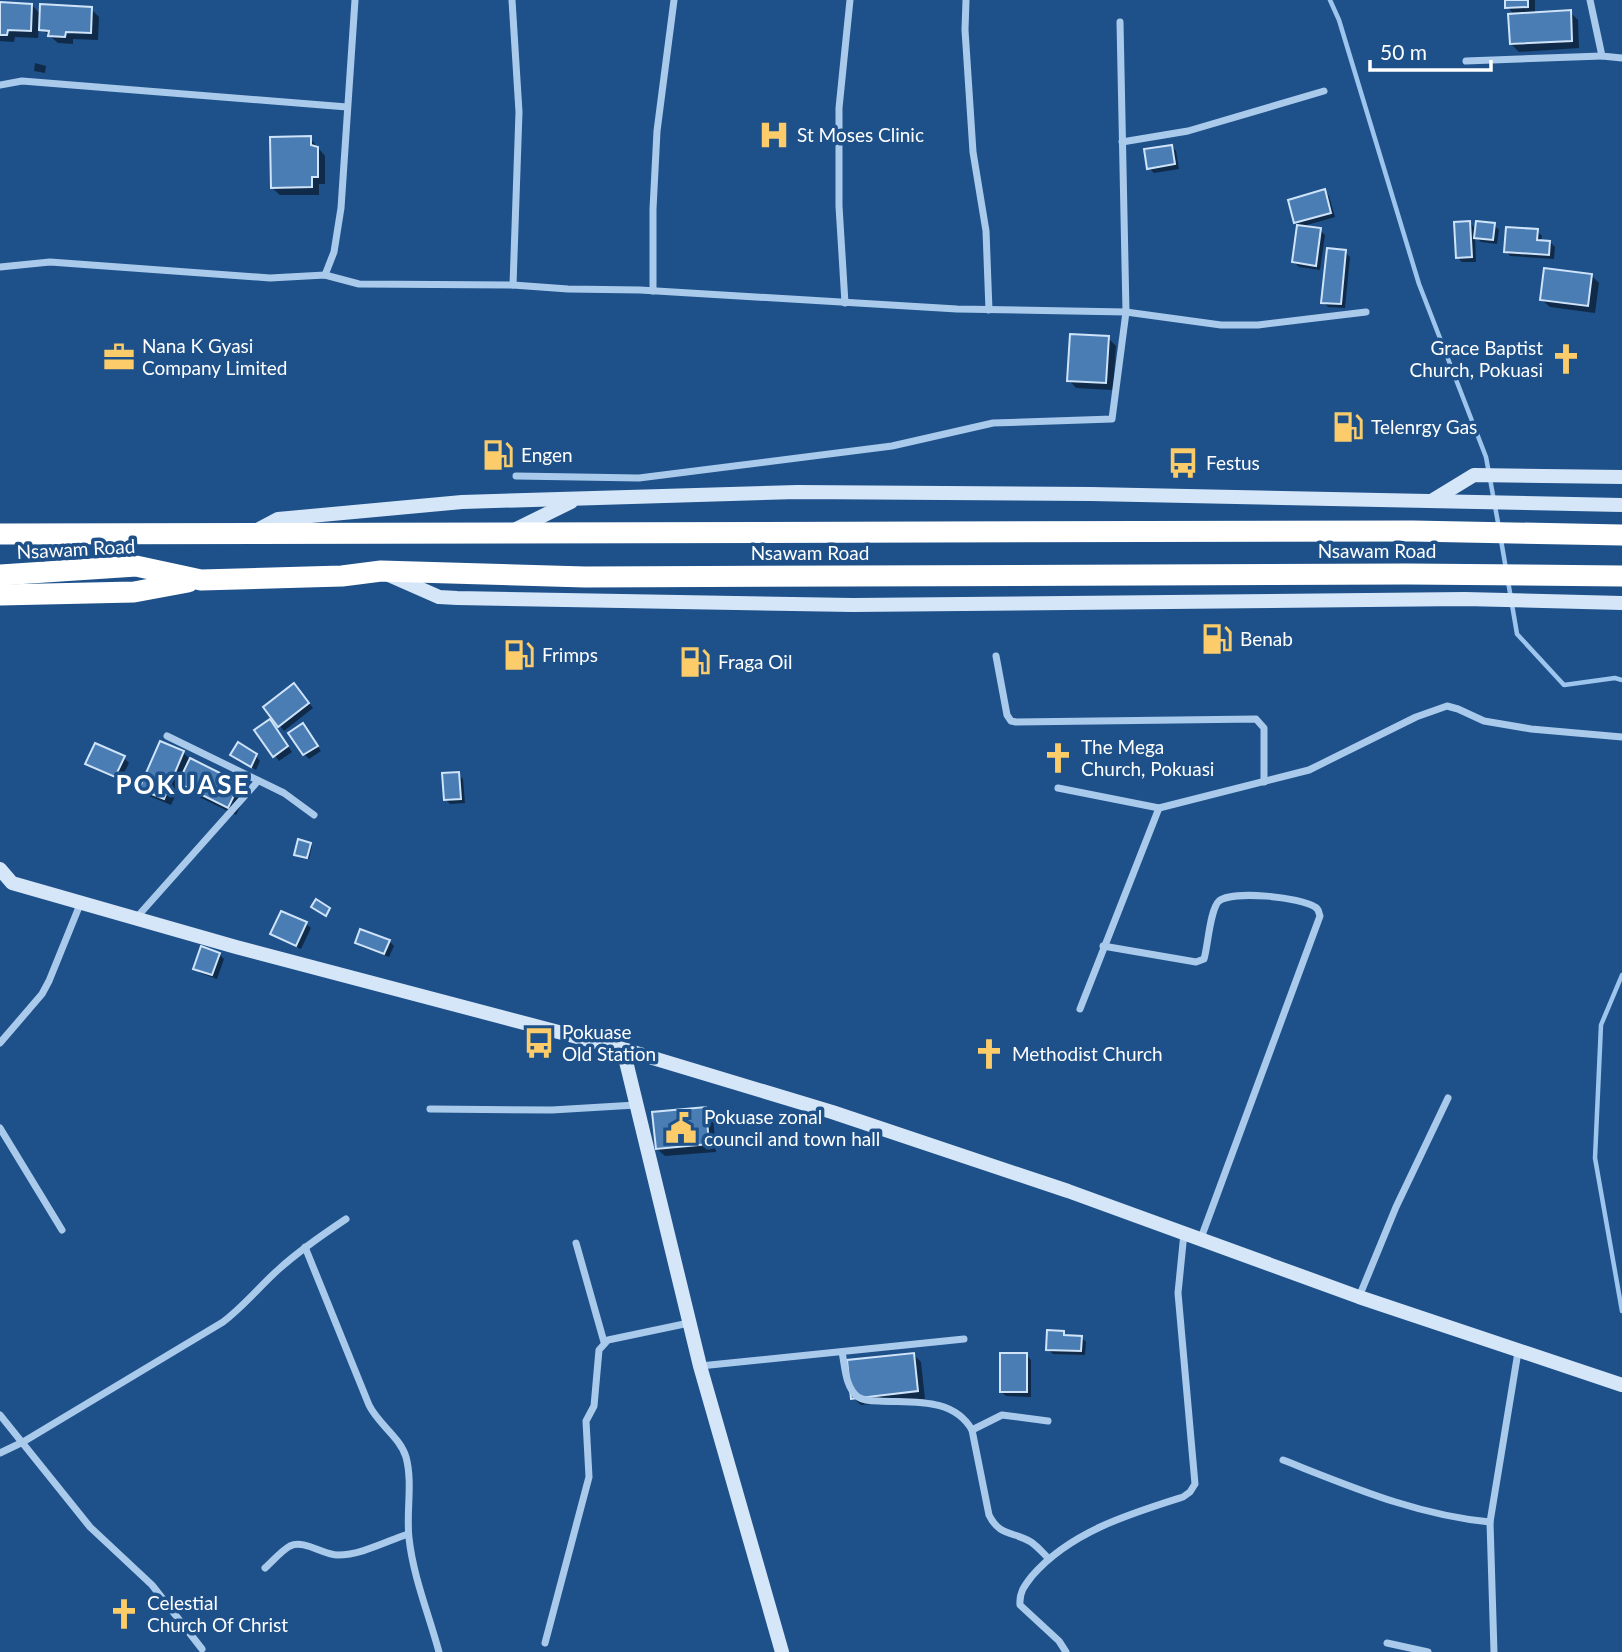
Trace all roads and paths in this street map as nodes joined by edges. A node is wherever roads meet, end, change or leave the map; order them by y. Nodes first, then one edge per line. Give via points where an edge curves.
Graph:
1 (355, 0) edge
2 (512, 0) edge
3 (674, 0) edge
4 (850, 0) edge
5 (966, 0) edge
6 (1590, 0) edge
7 (1120, 22) dead end
8 (1602, 56) junction
9 (1622, 58) edge
10 (1466, 61) dead end
11 (0, 85) edge
12 (1324, 91) dead end
13 (348, 107) junction
14 (1122, 142) junction
15 (0, 267) edge
16 (325, 275) junction
17 (513, 285) junction
18 (653, 291) junction
19 (845, 303) junction
20 (989, 310) junction
21 (1126, 312) junction
22 (1366, 312) dead end
23 (516, 476) dead end
24 (1622, 477) edge
25 (575, 499) junction
26 (1432, 500) junction
27 (1622, 505) edge
28 (251, 533) junction
29 (507, 533) junction
30 (0, 534) edge
31 (1622, 535) edge
32 (381, 571) junction
33 (0, 575) edge
34 (1622, 576) edge
35 (201, 580) junction
36 (0, 595) edge
37 (1622, 603) edge
38 (996, 656) dead end
39 (167, 736) dead end
40 (1622, 737) edge
41 (258, 781) junction
42 (1264, 782) junction
43 (1058, 788) dead end
44 (1159, 808) junction
45 (314, 816) dead end
46 (0, 869) edge
47 (6, 882) edge
48 (81, 901) junction
49 (137, 917) junction
50 (1103, 946) junction
51 (1080, 1009) dead end
52 (0, 1043) edge
53 (623, 1049) junction
54 (1448, 1098) dead end
55 (636, 1105) junction
56 (430, 1109) dead end
57 (0, 1128) edge
58 (346, 1219) dead end
59 (62, 1230) dead end
60 (1184, 1232) junction
61 (1201, 1238) junction
62 (576, 1242) dead end
63 (305, 1247) junction
64 (1359, 1297) junction
65 (689, 1323) junction
66 (964, 1339) dead end
67 (604, 1342) junction
68 (842, 1352) junction
69 (1518, 1352) junction
70 (700, 1366) junction
71 (1618, 1383) edge
72 (0, 1415) edge
73 (1048, 1421) dead end
74 (972, 1430) junction
75 (23, 1442) junction
76 (0, 1453) edge
77 (1283, 1460) dead end
78 (1490, 1522) junction
79 (408, 1534) junction
80 (1048, 1558) junction
81 (265, 1568) dead end
82 (545, 1643) dead end
83 (1387, 1643) dead end
84 (202, 1649) dead end
85 (439, 1652) edge
86 (782, 1652) edge
87 (1066, 1652) edge
88 (1428, 1652) edge
89 (1493, 1652) edge

1 - 13 street
2 - 17 street via 519,111
3 - 18 street via 657,131
4 - 19 street via 839,108
5 - 20 street via 973,152 986,231
6 - 8 street
7 - 14 street
8 - 9 street
8 - 10 street
11 - 13 street via 22,81
12 - 14 street via 1188,131
13 - 16 street via 341,208
14 - 21 street
15 - 16 street via 50,262 270,278
16 - 17 street via 359,284
17 - 18 street
18 - 19 street
19 - 20 street
20 - 21 street
21 - 22 street via 1221,325 1258,325
21 - 23 street via 1112,419 993,423 892,446 639,478
24 - 26 main road via 1474,475
25 - 26 main road via 797,492
25 - 28 main road via 462,502 278,519
25 - 29 main road
26 - 27 main road
28 - 29 highway, Nsawam Road
28 - 30 highway, Nsawam Road
29 - 31 highway, Nsawam Road
32 - 34 highway, Nsawam Road via 585,577
32 - 35 highway, Nsawam Road
32 - 37 main road via 439,597 457,598 853,605 1465,599
33 - 35 highway, Nsawam Road via 136,566
35 - 36 highway via 134,592
38 - 42 street via 1011,721 1256,719 1264,728
39 - 41 street
40 - 42 street via 1484,721 1447,706 1309,770
41 - 45 street via 284,793
41 - 49 street
42 - 44 street
43 - 44 street
44 - 50 street
46 - 47 main road
47 - 48 main road
48 - 49 main road
48 - 52 street via 49,981
49 - 53 main road
50 - 51 street
50 - 61 street via 1200,962 1221,900 1242,894 1288,899 1313,905 1319,912
53 - 55 main road
53 - 60 main road via 832,1112
54 - 64 street
55 - 56 street
55 - 65 main road
57 - 59 street
58 - 63 street
60 - 61 main road
60 - 80 street via 1178,1293 1195,1484 1183,1497 1118,1519
61 - 64 main road
62 - 67 street
63 - 75 street via 223,1322
63 - 79 street via 375,1418 405,1454
64 - 69 main road
65 - 67 street
65 - 70 main road
66 - 68 street
67 - 82 street via 599,1350 594,1406 586,1421 589,1477
68 - 70 street
68 - 74 street via 846,1377 859,1398 938,1404 952,1409
69 - 71 main road
69 - 78 street
70 - 86 main road
72 - 75 street
73 - 74 street via 1002,1415
74 - 80 street via 994,1525 1033,1544
75 - 76 street
75 - 84 street via 90,1527 152,1585
77 - 78 street via 1391,1503
78 - 89 street
79 - 81 street via 351,1554 327,1554 292,1545
79 - 85 street
80 - 87 street via 1023,1587 1020,1605
83 - 88 street

